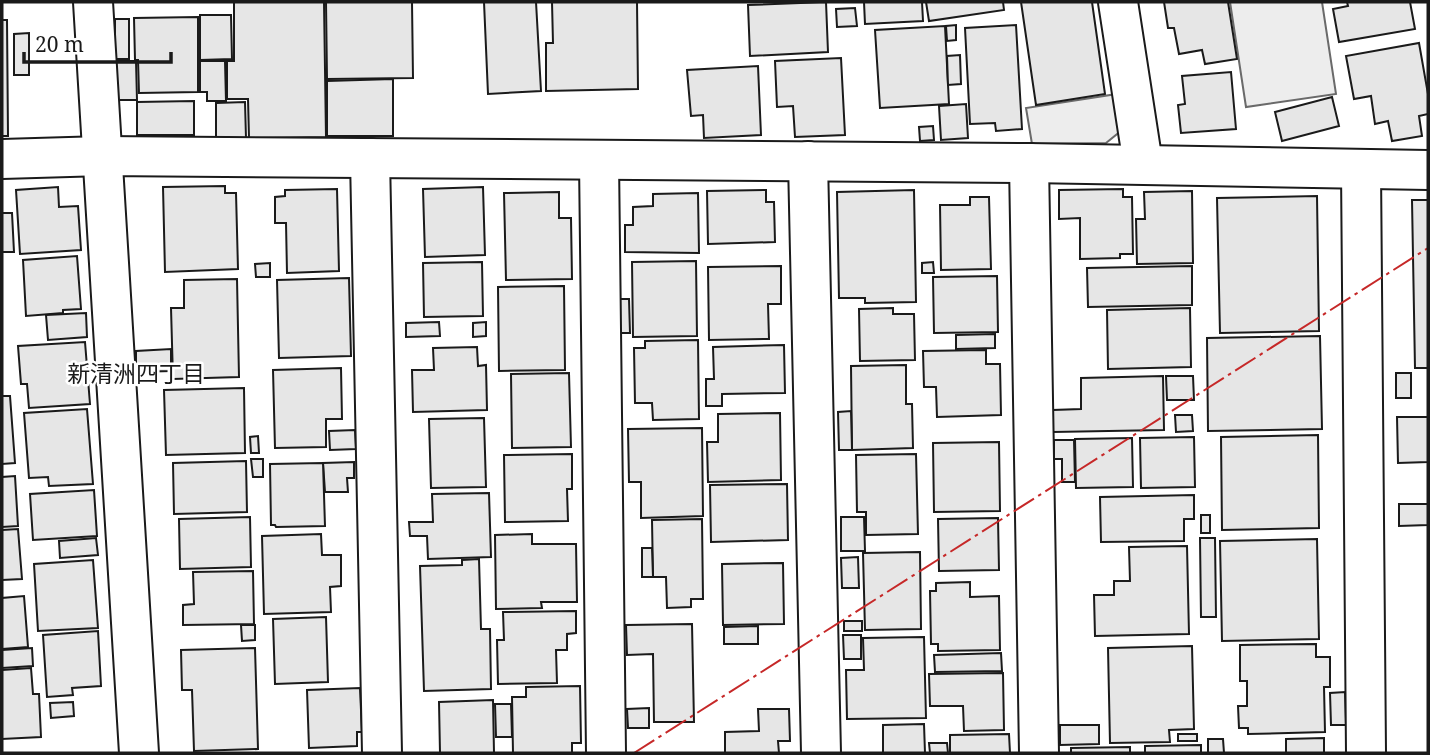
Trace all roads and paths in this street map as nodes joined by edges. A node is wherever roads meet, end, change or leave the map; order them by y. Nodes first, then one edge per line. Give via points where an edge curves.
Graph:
1 (93, 2) edge
2 (1118, 2) edge
3 (103, 156) junction
4 (370, 158) junction
5 (2, 159) edge
6 (599, 160) junction
7 (808, 161) junction
8 (1029, 163) junction
9 (1143, 164) junction
10 (1361, 169) junction
11 (1428, 170) edge
12 (139, 753) edge
13 (382, 753) edge
14 (607, 753) edge
15 (821, 753) edge
16 (1039, 753) edge
17 (1366, 753) edge

1 - 3 street
2 - 9 street
3 - 4 street
3 - 5 street
3 - 12 street
4 - 6 street
4 - 13 street
6 - 7 street
6 - 14 street
7 - 8 street
7 - 15 street
8 - 9 street
8 - 16 street
9 - 10 street
10 - 11 street
10 - 17 street

